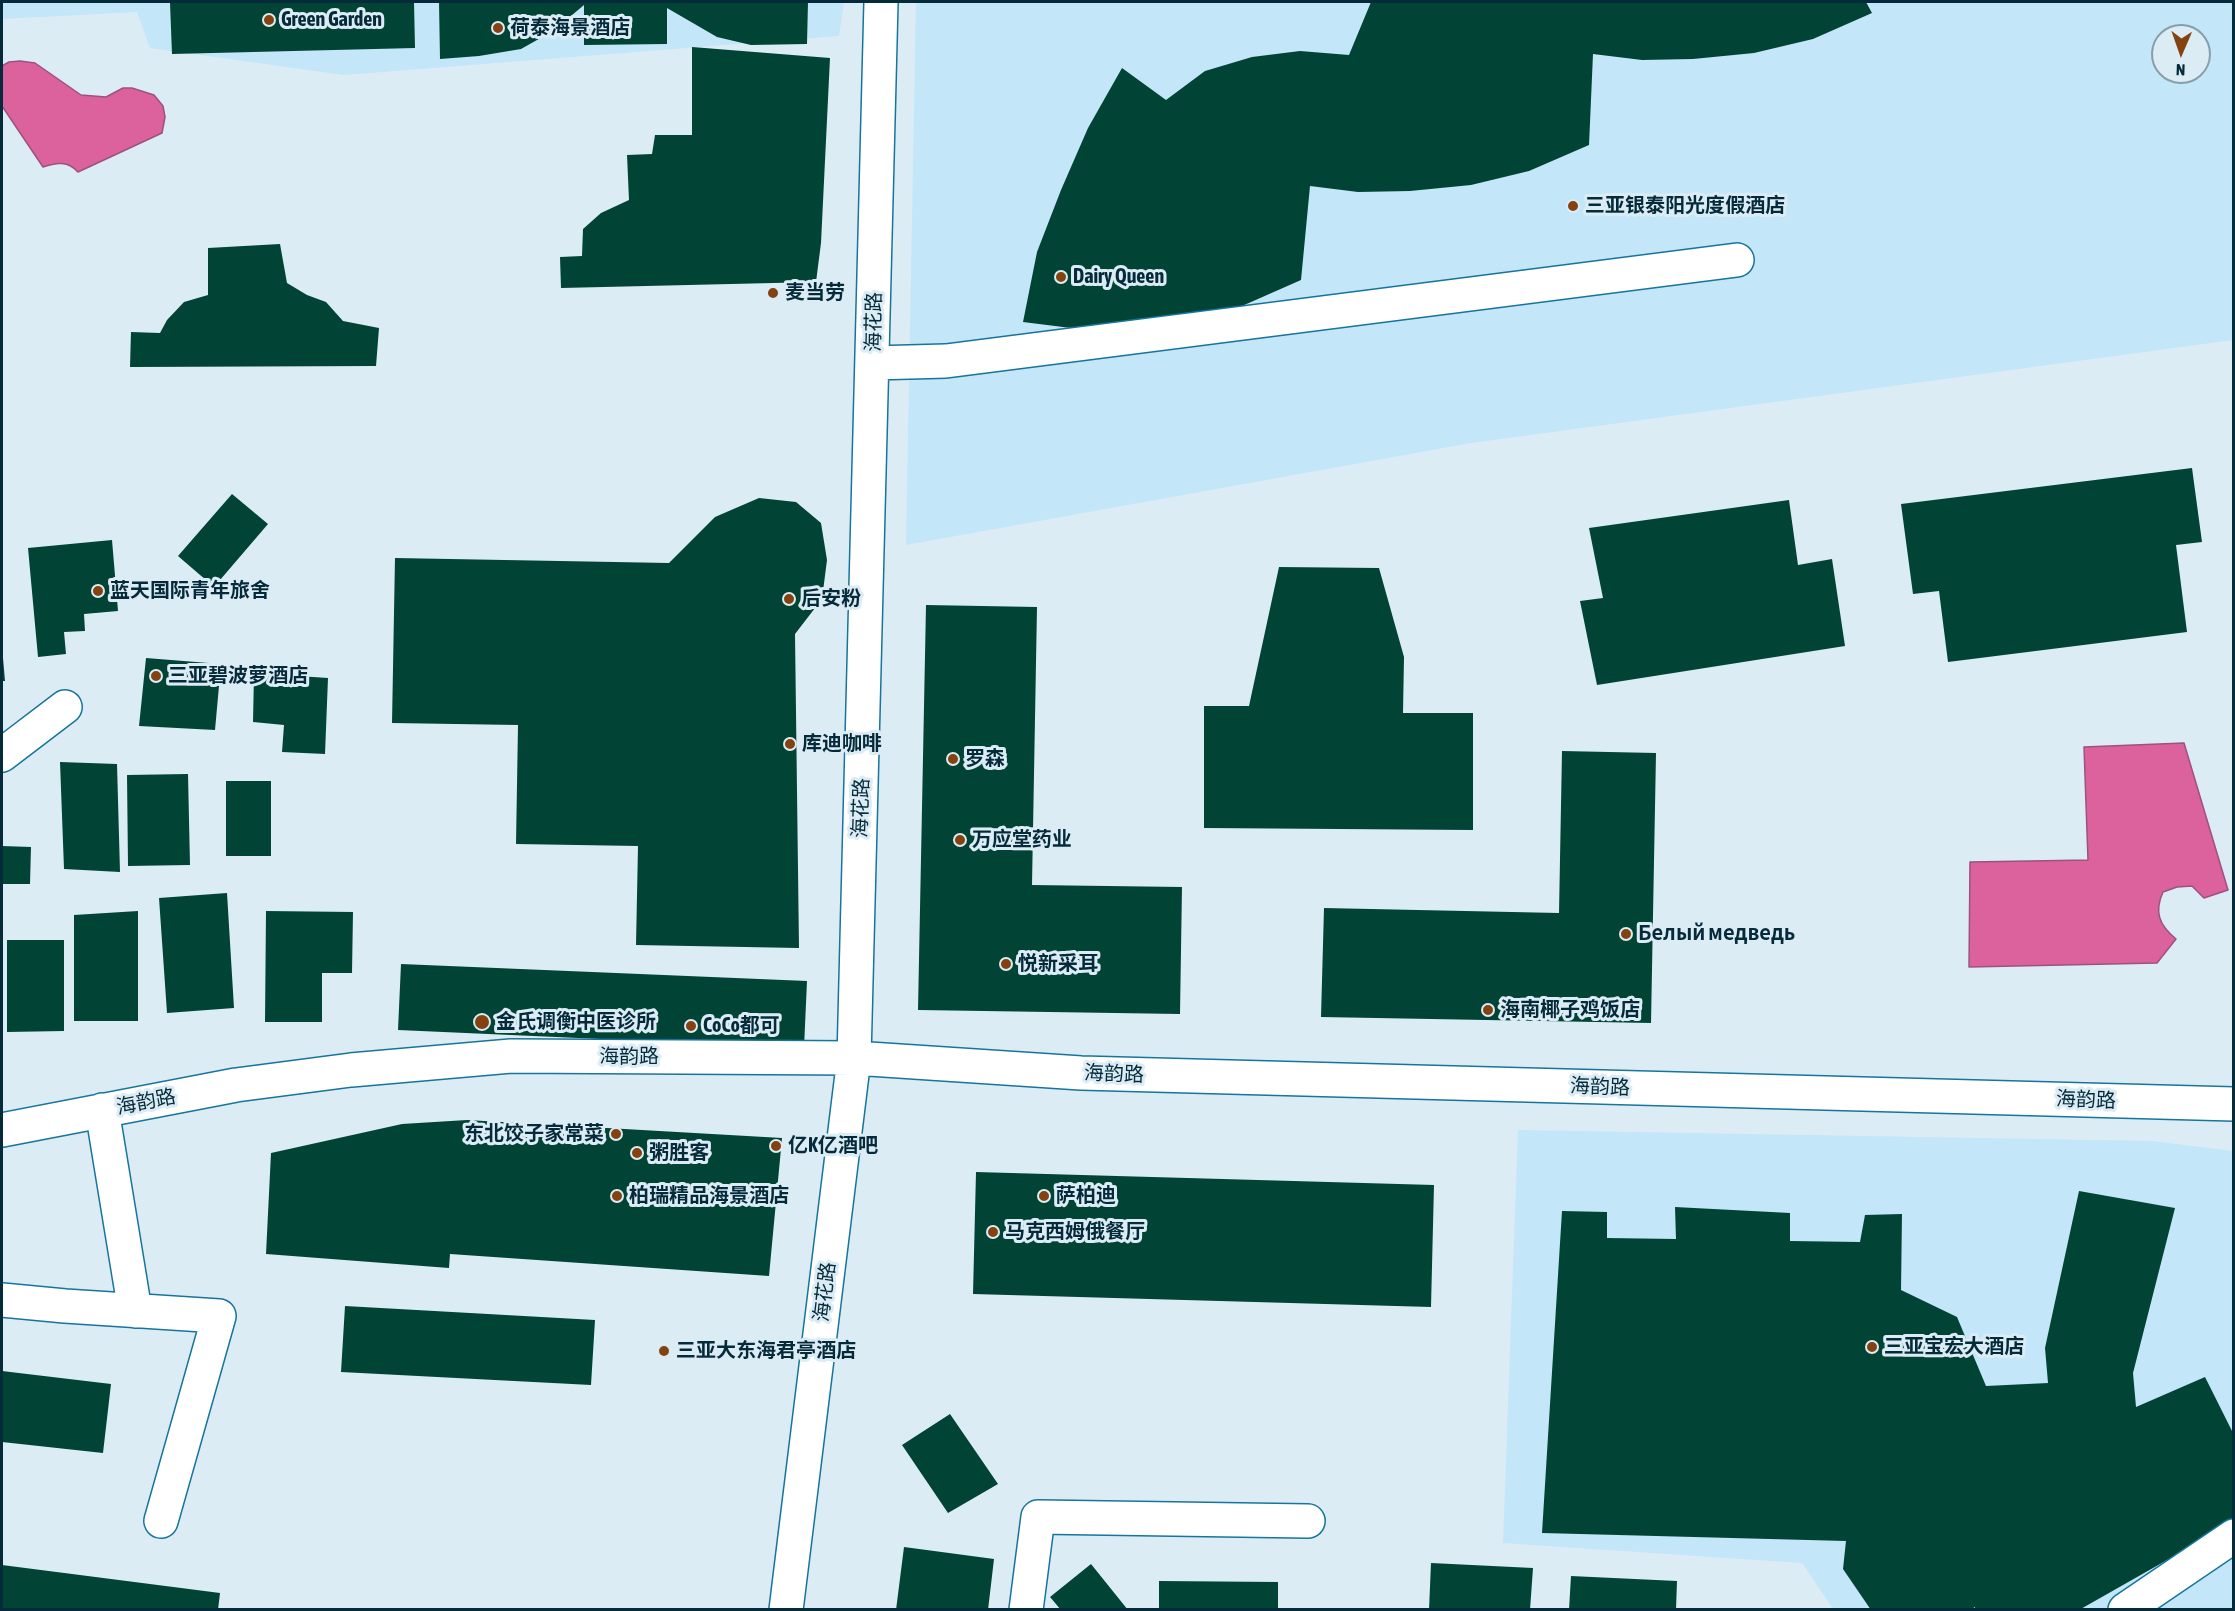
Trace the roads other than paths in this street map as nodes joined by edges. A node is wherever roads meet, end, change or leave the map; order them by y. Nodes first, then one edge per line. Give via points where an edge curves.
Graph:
1 (881, 2) edge
2 (1737, 260) dead end
3 (873, 363) junction
4 (65, 707) dead end
5 (2, 755) edge
6 (854, 1058) junction
7 (2234, 1104) edge
8 (102, 1110) junction
9 (2, 1130) edge
10 (2, 1300) edge
11 (135, 1311) junction
12 (161, 1521) dead end
13 (1308, 1521) dead end
14 (2234, 1536) edge
15 (786, 1610) edge
16 (1026, 1610) edge
17 (2125, 1610) edge

1 - 3 street, 海花路
2 - 3 street via 946,361
3 - 6 street, 海花路
4 - 5 street
6 - 7 street, 海韵路 via 1081,1073
6 - 8 street, 海韵路 via 511,1056 316,1074
6 - 15 street, 海花路
8 - 9 street, 海韵路
8 - 11 street
10 - 11 street
11 - 12 street via 219,1316
13 - 16 street via 1038,1517
14 - 17 street

